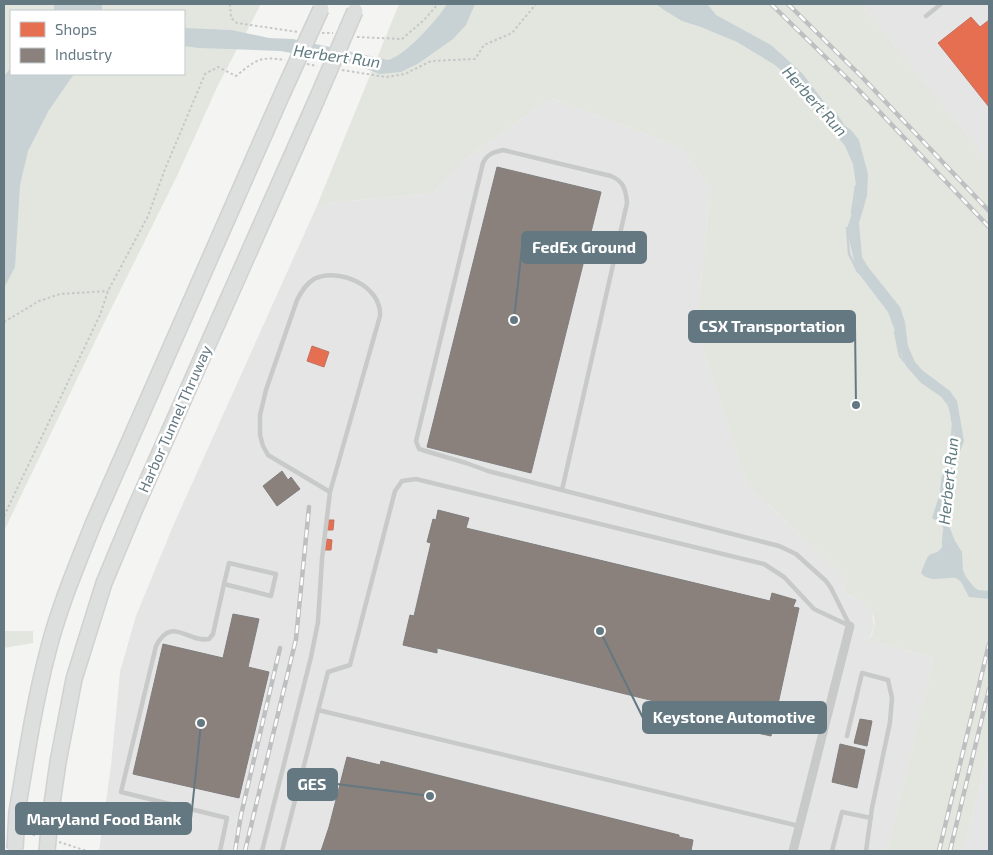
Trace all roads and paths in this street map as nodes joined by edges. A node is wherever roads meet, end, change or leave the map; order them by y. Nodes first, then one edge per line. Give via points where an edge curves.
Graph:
1 (230, 4) edge
2 (536, 4) edge
3 (941, 4) edge
4 (322, 6) edge
5 (357, 7) edge
6 (926, 16) dead end
7 (244, 25) dead end
8 (290, 61) dead end
9 (299, 63) dead end
10 (319, 66) dead end
11 (338, 70) dead end
12 (108, 291) junction
13 (4, 322) edge
14 (562, 490) junction
15 (330, 492) junction
16 (4, 516) edge
17 (224, 584) junction
18 (850, 626) junction
19 (318, 710) junction
20 (847, 736) dead end
21 (871, 818) junction
22 (799, 826) junction
23 (22, 831) dead end
24 (40, 836) dead end
25 (53, 846) edge
26 (15, 850) edge
27 (87, 851) edge
28 (220, 851) edge
29 (262, 851) edge
30 (282, 851) edge
31 (793, 851) edge
32 (832, 851) edge
33 (866, 851) edge

1 - 7 path via 231,18
2 - 11 path via 512,33 484,45 475,59 432,61 404,74 386,77
3 - 6 lane
4 - 26 highway, bridge via 79,560 48,650 35,707 17,812
5 - 25 highway, Harbor Tunnel Thruway, bridge via 104,583 74,678 50,818
8 - 12 path via 256,60 236,76 218,68 205,74 164,168 148,216
9 - 10 path
12 - 13 path via 60,294 38,301
12 - 16 path via 100,315
14 - 14 lane via 425,452 419,449 416,441 482,163 496,151 611,176 622,183 626,192 627,203
14 - 18 lane via 790,550 831,588
15 - 15 lane via 381,307 366,288 342,276 332,275 313,280 297,300 260,415 260,435 268,455
15 - 29 lane via 318,622
17 - 17 lane via 229,563 276,574 271,596
17 - 28 lane via 213,634 209,639 173,630 161,636 156,646 121,792 227,818
18 - 19 lane via 814,610 784,577 764,564 416,479 402,481 395,491 350,665 328,672
18 - 22 street
19 - 22 lane
19 - 30 lane
20 - 21 lane via 862,673 888,680 892,698 890,722
21 - 32 lane via 842,812
21 - 33 lane
22 - 31 street
23 - 24 path
25 - 27 path

